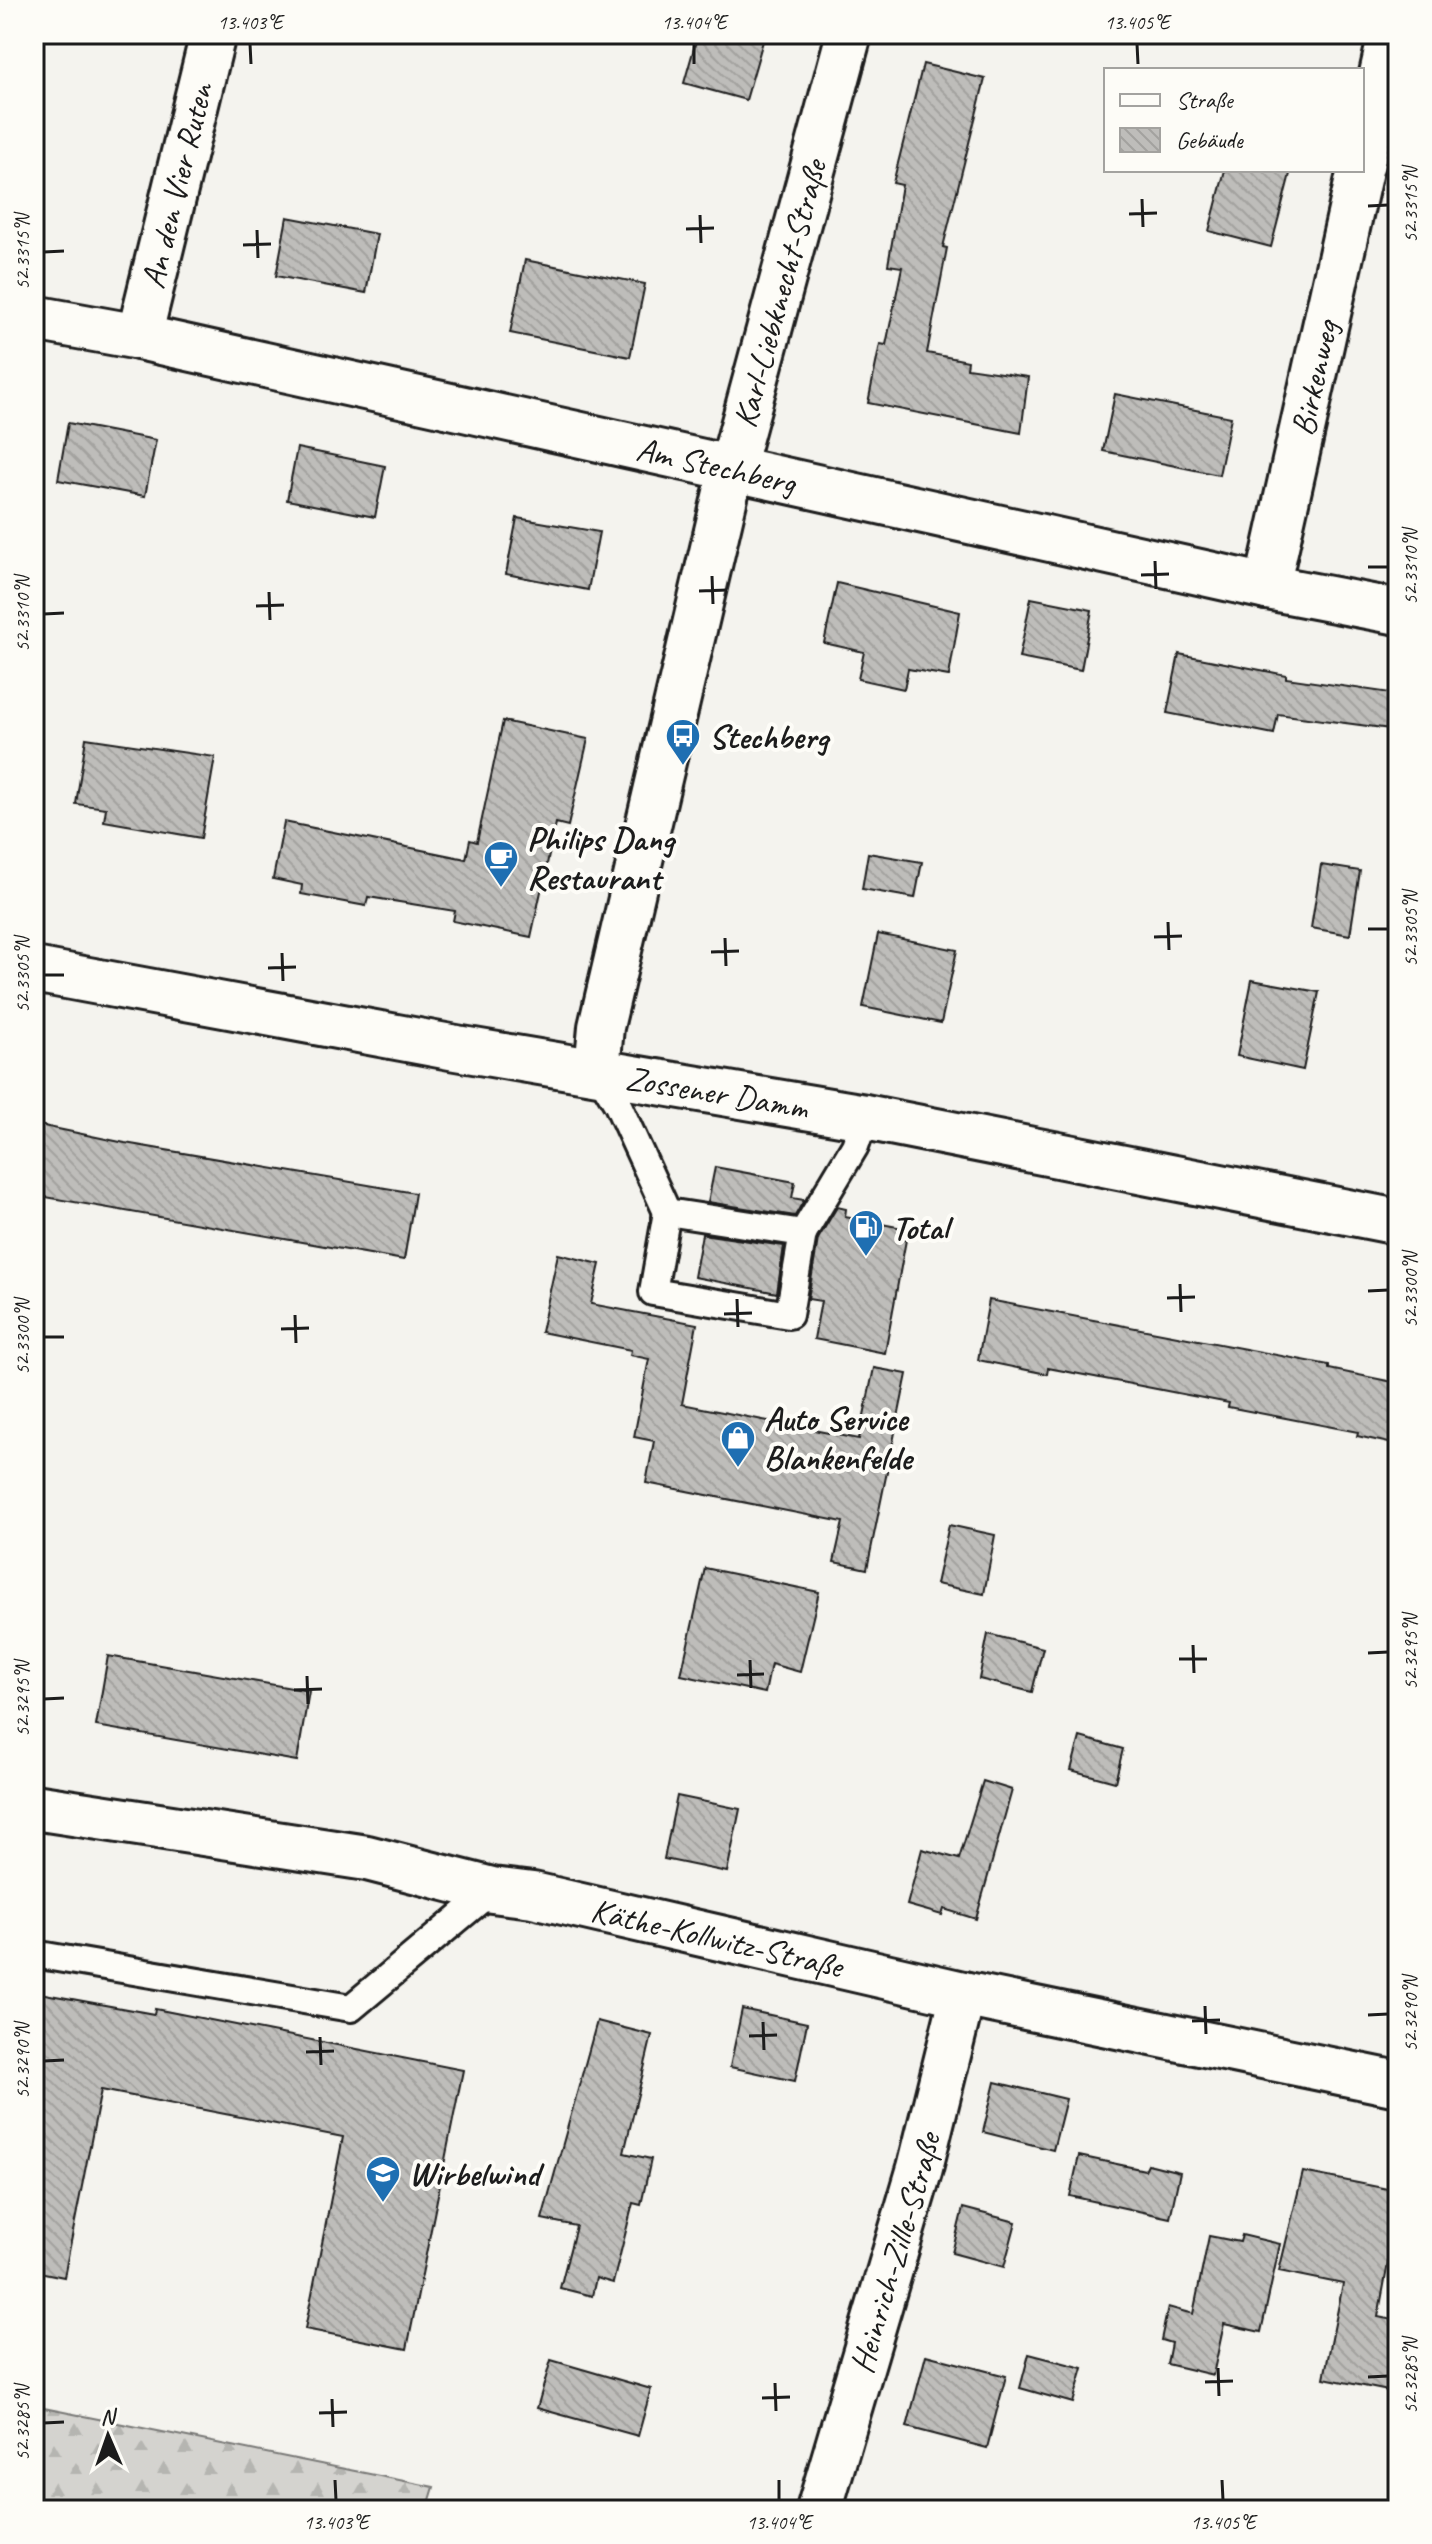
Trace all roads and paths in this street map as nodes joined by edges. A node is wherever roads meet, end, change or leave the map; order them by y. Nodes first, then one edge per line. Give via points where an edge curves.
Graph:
1 (213, 34) edge
2 (849, 34) edge
3 (1391, 34) edge
4 (1364, 154) edge
5 (1360, 172) edge
6 (34, 318) edge
7 (139, 337) junction
8 (732, 467) junction
9 (1267, 587) junction
10 (1398, 612) edge
11 (34, 970) edge
12 (597, 1070) junction
13 (865, 1117) junction
14 (667, 1212) junction
15 (1398, 1222) edge
16 (803, 1233) junction
17 (34, 1807) edge
18 (492, 1890) junction
19 (34, 1954) edge
20 (963, 1994) junction
21 (1398, 2084) edge
22 (819, 2510) edge

1 - 7 street, An den Vier Ruten
2 - 8 street, Karl-Liebknecht-Straße
3 - 4 street
5 - 9 street, Birkenweg
6 - 7 street, Am Stechberg
7 - 8 street, Am Stechberg
8 - 9 street, Am Stechberg
8 - 12 street, Karl-Liebknecht-Straße via 601,1027
9 - 10 street, Am Stechberg
11 - 12 street, Zossener Damm
12 - 13 street, Zossener Damm
12 - 14 lane
13 - 15 street, Zossener Damm
13 - 16 lane via 855,1146
14 - 16 lane
14 - 16 lane via 653,1292 789,1315
17 - 18 street, Käthe-Kollwitz-Straße via 367,1858
18 - 19 lane via 351,2008
18 - 20 street, Käthe-Kollwitz-Straße
20 - 21 street, Käthe-Kollwitz-Straße
20 - 22 street, Heinrich-Zille-Straße via 920,2168

